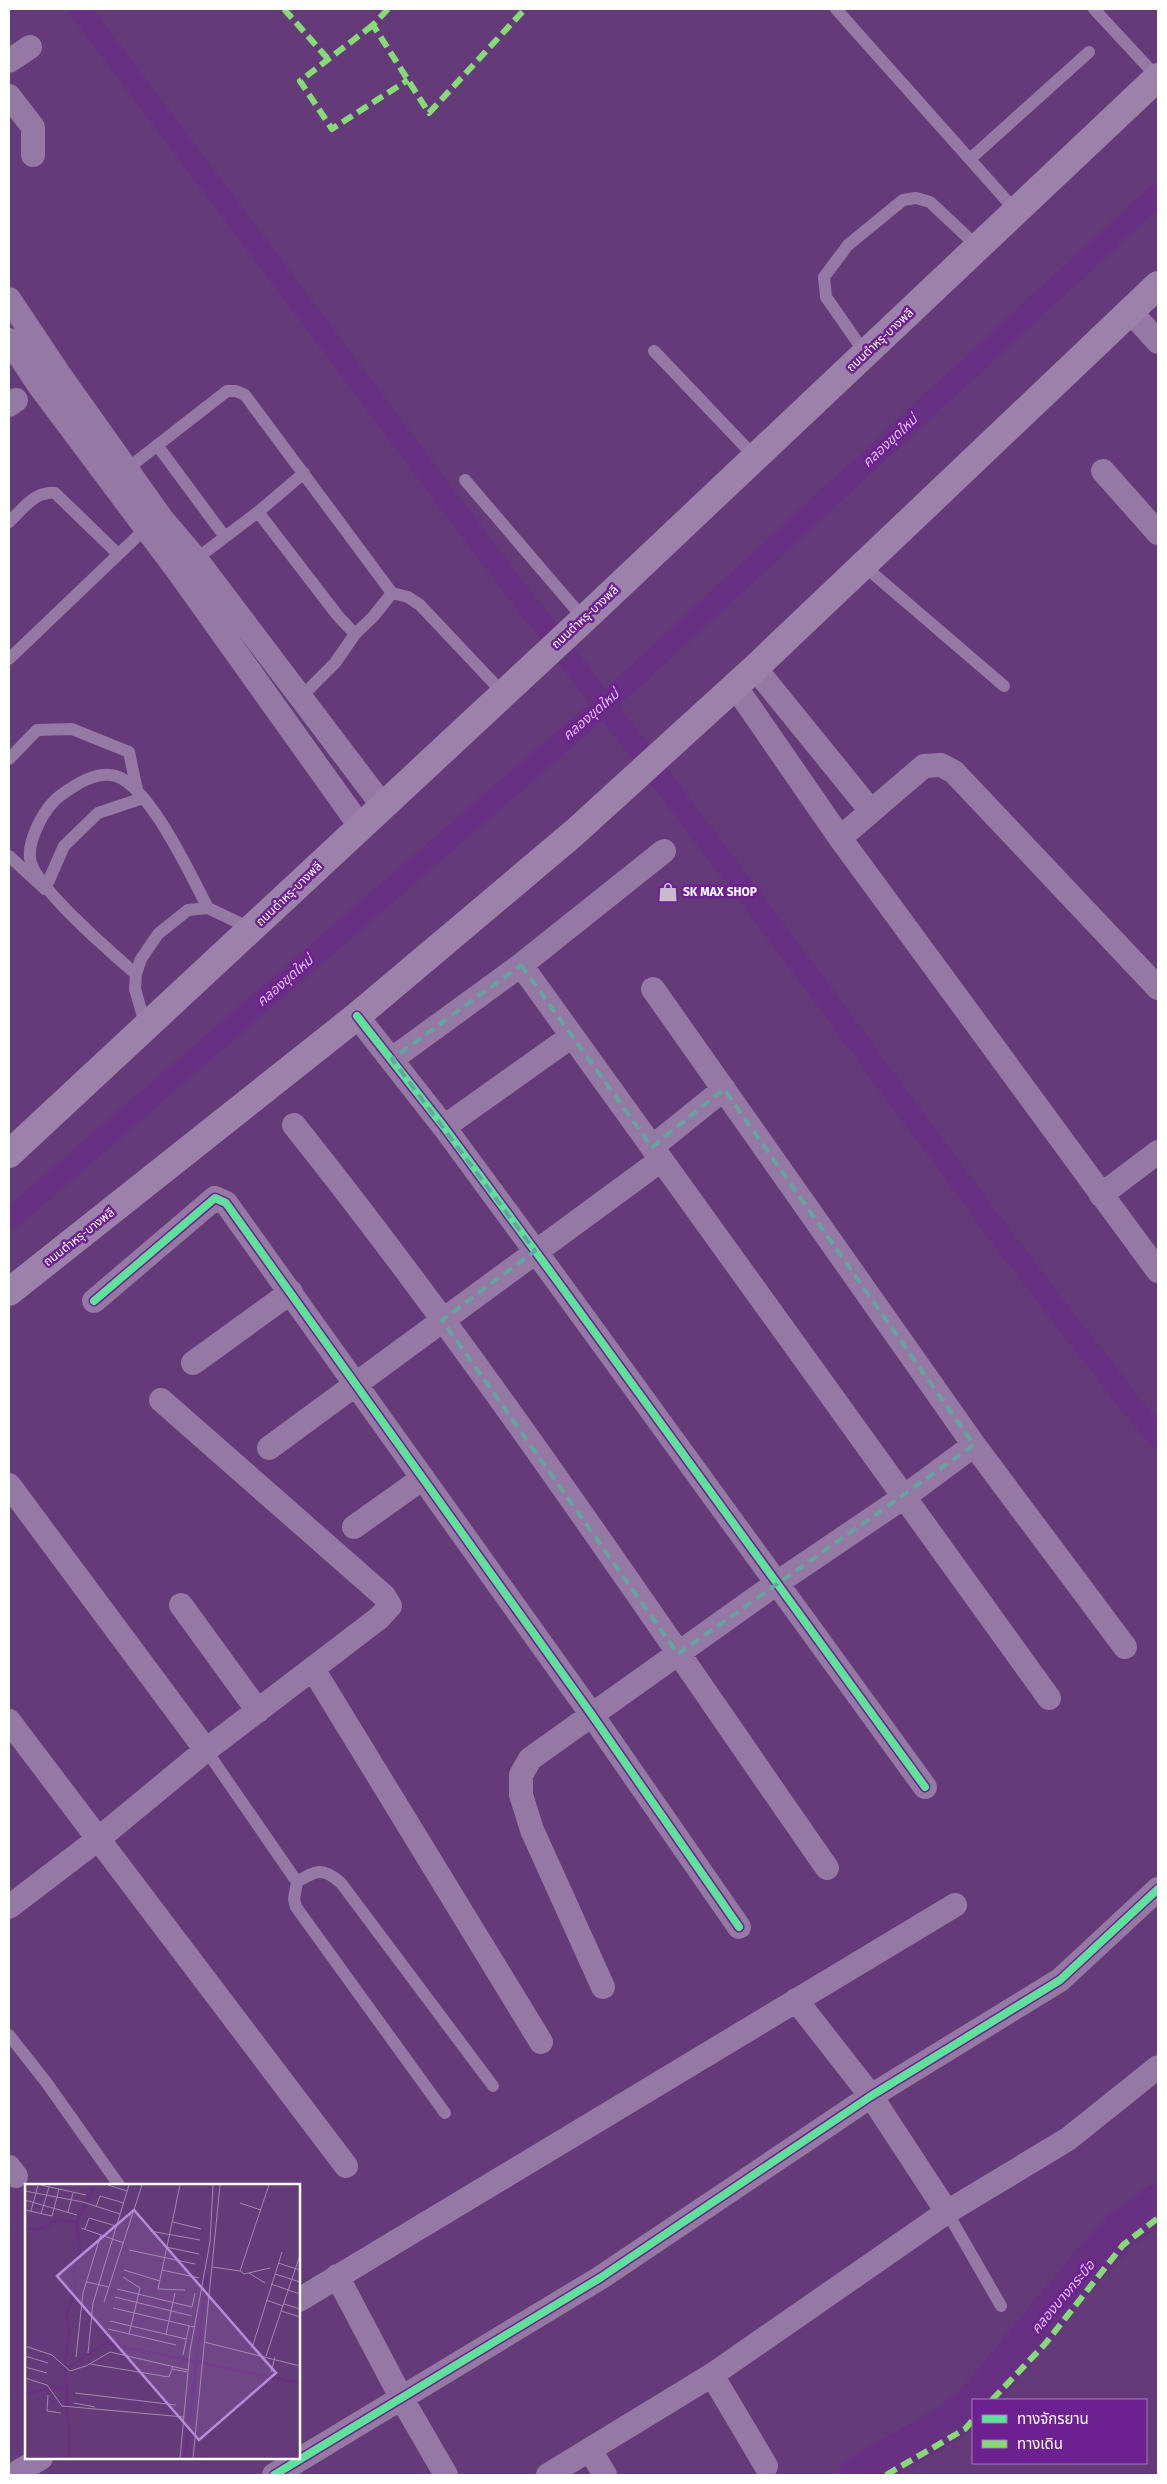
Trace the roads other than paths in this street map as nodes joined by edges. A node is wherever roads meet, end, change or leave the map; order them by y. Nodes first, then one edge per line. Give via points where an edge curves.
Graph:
1 (836, 9) edge
2 (1094, 9) edge
3 (30, 46) dead end
4 (1089, 52) dead end
5 (9, 61) edge
6 (1158, 78) edge
7 (9, 96) edge
8 (33, 155) dead end
9 (970, 159) junction
10 (1016, 211) junction
11 (978, 247) junction
12 (1158, 285) edge
13 (9, 299) edge
14 (1130, 311) junction
15 (9, 340) edge
16 (1158, 342) edge
17 (654, 351) dead end
18 (865, 353) junction
19 (157, 445) junction
20 (755, 457) junction
21 (1103, 471) dead end
22 (304, 473) junction
23 (118, 475) junction
24 (465, 480) dead end
25 (258, 512) junction
26 (9, 522) edge
27 (146, 528) junction
28 (1158, 533) edge
29 (225, 537) junction
30 (118, 554) junction
31 (196, 559) junction
32 (863, 565) junction
33 (392, 593) junction
34 (583, 619) junction
35 (355, 634) junction
36 (9, 659) edge
37 (755, 668) junction
38 (735, 686) junction
39 (1004, 686) dead end
40 (503, 693) junction
41 (300, 698) junction
42 (9, 759) edge
43 (140, 794) junction
44 (383, 806) junction
45 (870, 811) junction
46 (360, 826) junction
47 (840, 838) junction
48 (664, 851) dead end
49 (9, 856) edge
50 (45, 889) junction
51 (208, 908) junction
52 (252, 929) junction
53 (521, 964) junction
54 (136, 974) junction
55 (1158, 988) edge
56 (653, 989) dead end
57 (357, 1016) junction
58 (146, 1027) junction
59 (572, 1036) junction
60 (392, 1059) junction
61 (724, 1089) junction
62 (294, 1125) dead end
63 (444, 1127) junction
64 (1158, 1152) edge
65 (9, 1154) edge
66 (657, 1154) junction
67 (1101, 1196) junction
68 (535, 1251) junction
69 (1158, 1271) edge
70 (9, 1292) edge
71 (291, 1292) junction
72 (94, 1300) dead end
73 (442, 1320) junction
74 (193, 1363) dead end
75 (356, 1384) junction
76 (161, 1400) dead end
77 (974, 1445) junction
78 (270, 1448) dead end
79 (423, 1478) junction
80 (9, 1485) edge
81 (904, 1497) junction
82 (354, 1527) dead end
83 (777, 1583) junction
84 (182, 1604) dead end
85 (1125, 1647) dead end
86 (678, 1654) junction
87 (313, 1669) junction
88 (1049, 1698) dead end
89 (258, 1712) junction
90 (592, 1715) junction
91 (9, 1721) edge
92 (206, 1750) junction
93 (924, 1787) dead end
94 (97, 1840) junction
95 (827, 1868) dead end
96 (297, 1882) junction
97 (1158, 1889) edge
98 (955, 1905) dead end
99 (9, 1907) edge
100 (738, 1927) dead end
101 (604, 1987) dead end
102 (796, 2000) junction
103 (9, 2035) edge
104 (541, 2042) dead end
105 (1158, 2067) edge
106 (493, 2086) dead end
107 (872, 2096) junction
108 (445, 2113) dead end
109 (346, 2166) dead end
110 (118, 2184) edge
111 (947, 2212) junction
112 (337, 2276) junction
113 (300, 2299) edge
114 (1001, 2306) dead end
115 (712, 2375) junction
116 (402, 2399) junction
117 (590, 2450) junction
118 (39, 2459) edge
119 (766, 2466) dead end
120 (13, 2475) edge
121 (274, 2475) edge
122 (446, 2475) edge
123 (548, 2475) edge
124 (605, 2475) edge

1 - 9 lane
2 - 6 lane
3 - 5 street
4 - 9 lane
6 - 10 main road, ถนนตำหรุ-บางพลี
7 - 8 street via 33,127
9 - 10 lane
10 - 11 main road, ถนนตำหรุ-บางพลี
11 - 18 main road, ถนนตำหรุ-บางพลี
11 - 18 lane via 930,202 916,198 903,200 848,245 824,277 826,297
12 - 14 main road, ถนนตำหรุ-บางพลี
13 - 23 street
14 - 16 street
14 - 32 main road, ถนนตำหรุ-บางพลี
15 - 23 street via 40,388
17 - 20 lane
18 - 20 main road, ถนนตำหรุ-บางพลี
19 - 22 lane via 227,391 236,391 246,395
19 - 23 lane
19 - 29 lane
20 - 34 main road, ถนนตำหรุ-บางพลี
21 - 28 street
22 - 25 lane
22 - 33 lane
23 - 27 street
23 - 31 street
24 - 34 lane
25 - 29 lane
25 - 35 lane
26 - 30 lane via 34,497 44,492 55,493
27 - 30 lane
27 - 46 street
29 - 31 lane
30 - 36 lane
31 - 41 street
32 - 37 main road, ถนนตำหรุ-บางพลี
32 - 39 lane
33 - 35 lane
33 - 40 lane via 408,597 420,605
34 - 40 main road, ถนนตำหรุ-บางพลี
35 - 41 lane via 336,663
37 - 38 main road, ถนนตำหรุ-บางพลี
37 - 45 street
38 - 47 street
38 - 57 main road, ถนนตำหรุ-บางพลี via 507,891
40 - 44 main road, ถนนตำหรุ-บางพลี
41 - 44 street
42 - 43 lane via 37,730 72,729 129,752
43 - 50 lane via 98,813 64,846
43 - 50 lane via 116,776 90,777 59,796 36,827 30,859
43 - 51 lane via 167,833
44 - 46 main road, ถนนตำหรุ-บางพลี
45 - 47 street
45 - 55 street via 924,766 941,765 954,772
46 - 52 main road, ถนนตำหรุ-บางพลี
47 - 67 street
48 - 53 street
49 - 50 lane
50 - 54 lane
51 - 52 lane
51 - 54 lane via 188,910 158,934
52 - 58 main road, ถนนตำหรุ-บางพลี
53 - 59 street
53 - 60 street
54 - 58 lane via 135,989
56 - 61 street
57 - 60 street
57 - 70 main road, ถนนตำหรุ-บางพลี
58 - 65 main road, ถนนตำหรุ-บางพลี
59 - 63 street
59 - 66 street
60 - 63 street
61 - 66 street
61 - 77 street
62 - 73 street
63 - 68 street
64 - 67 street
66 - 68 street
66 - 81 street
67 - 69 street
68 - 73 street
68 - 83 street
71 - 72 street via 226,1203 215,1198
71 - 74 street
71 - 75 street
73 - 75 street
73 - 86 street via 526,1433
75 - 78 street
75 - 79 street
76 - 87 street via 388,1601 390,1606 379,1618
77 - 81 street
77 - 85 street
79 - 82 street
79 - 90 street
80 - 92 street
81 - 83 street
81 - 88 street
83 - 86 street
83 - 93 street
84 - 89 street
86 - 90 street
86 - 95 street
87 - 89 street
87 - 104 street
89 - 92 street
90 - 100 street
90 - 101 street via 530,1759 521,1775 521,1795 532,1830
91 - 94 street
92 - 94 street
92 - 96 lane
94 - 99 street
94 - 109 street
96 - 106 lane via 319,1871 329,1873 341,1883
96 - 108 lane via 296,1907
97 - 107 street via 1060,1980
98 - 102 street
102 - 107 street
102 - 112 street
103 - 110 lane
105 - 111 street via 1068,2139
107 - 111 street
107 - 116 street via 600,2278
111 - 114 lane
111 - 115 street
112 - 113 street
112 - 116 street
115 - 117 street
115 - 119 street
116 - 121 street
116 - 122 street
117 - 123 street
117 - 124 street
118 - 120 street

